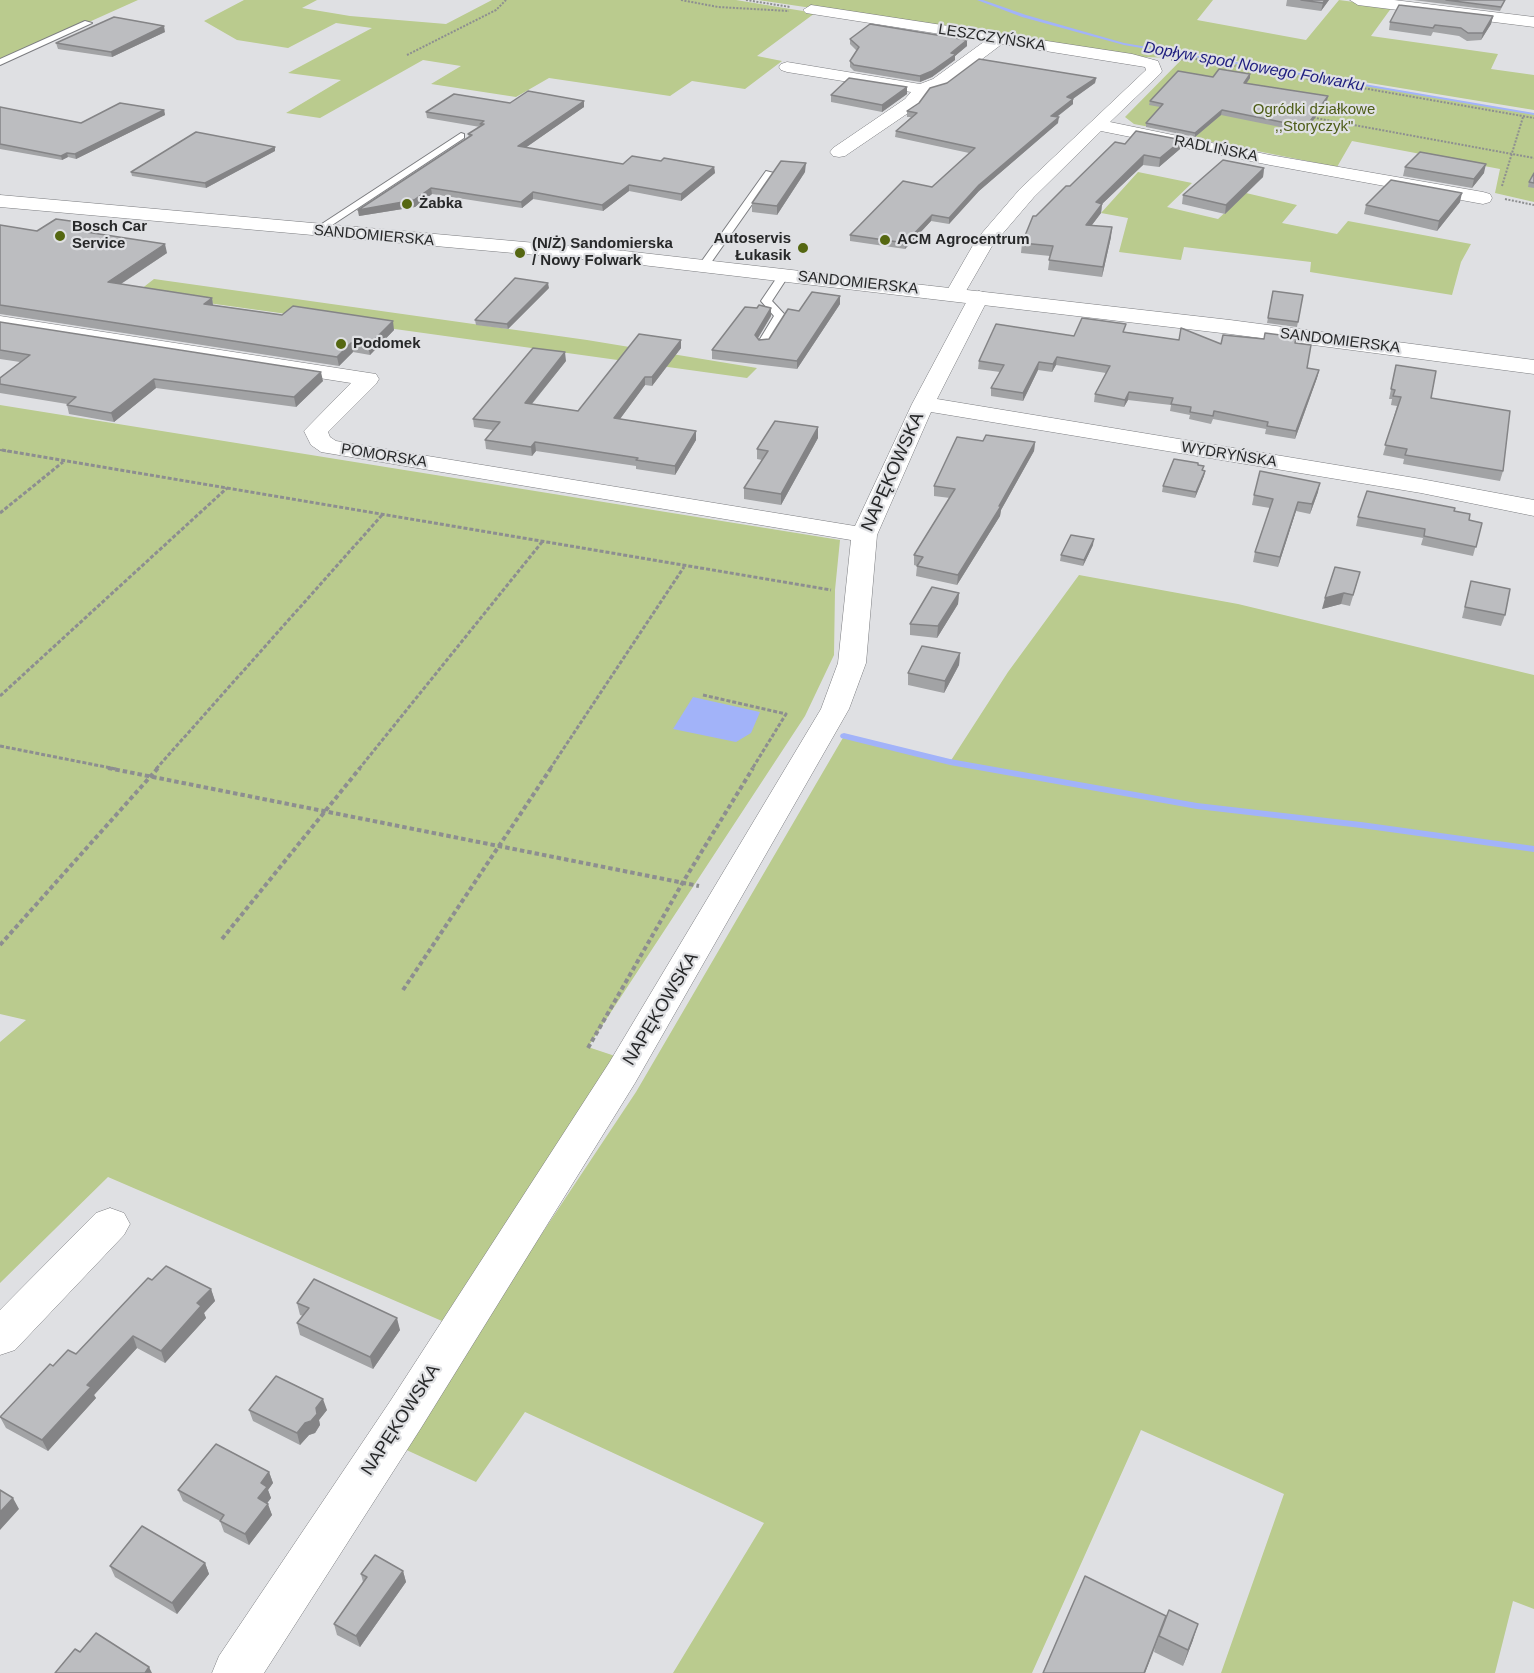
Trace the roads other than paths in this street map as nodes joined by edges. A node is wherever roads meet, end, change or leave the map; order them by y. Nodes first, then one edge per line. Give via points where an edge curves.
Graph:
1 (1358, 0) edge
2 (811, 10) road end
3 (1534, 22) edge
4 (88, 23) dead end
5 (998, 39) junction
6 (0, 62) edge
7 (787, 67) dead end
8 (921, 89) junction
9 (1097, 125) junction
10 (461, 136) dead end
11 (838, 152) dead end
12 (769, 173) dead end
13 (1491, 195) road end
14 (0, 201) edge
15 (316, 231) junction
16 (704, 266) junction
17 (784, 275) junction
18 (955, 294) junction
19 (979, 297) junction
20 (0, 322) edge
21 (763, 344) edge
22 (1534, 367) edge
23 (923, 404) junction
24 (1534, 508) edge
25 (864, 535) junction
26 (111, 1224) dead end
27 (0, 1338) edge
28 (236, 1673) edge

1 - 3 street
2 - 5 street, LESZCZYŃSKA
4 - 6 lane
5 - 8 street via 939,83
5 - 9 street, LESZCZYŃSKA via 1152,64 1154,71
7 - 8 street
8 - 11 street via 911,104
9 - 13 street, RADLIŃSKA via 1270,160
9 - 18 street via 1027,193 983,244
10 - 15 lane
12 - 16 lane
14 - 15 street, SANDOMIERSKA
15 - 16 street, SANDOMIERSKA
16 - 17 street, SANDOMIERSKA
17 - 18 street, SANDOMIERSKA
17 - 21 lane via 766,301 780,316
18 - 19 street, SANDOMIERSKA
19 - 22 street, SANDOMIERSKA
19 - 23 street, NAPĘKOWSKA
20 - 25 street, POMORSKA via 368,379 316,431 319,440 329,447
23 - 24 street, WYDRYŃSKA
23 - 25 street, NAPĘKOWSKA
25 - 28 street, NAPĘKOWSKA via 852,663 835,709 622,1073 486,1290
26 - 27 street

